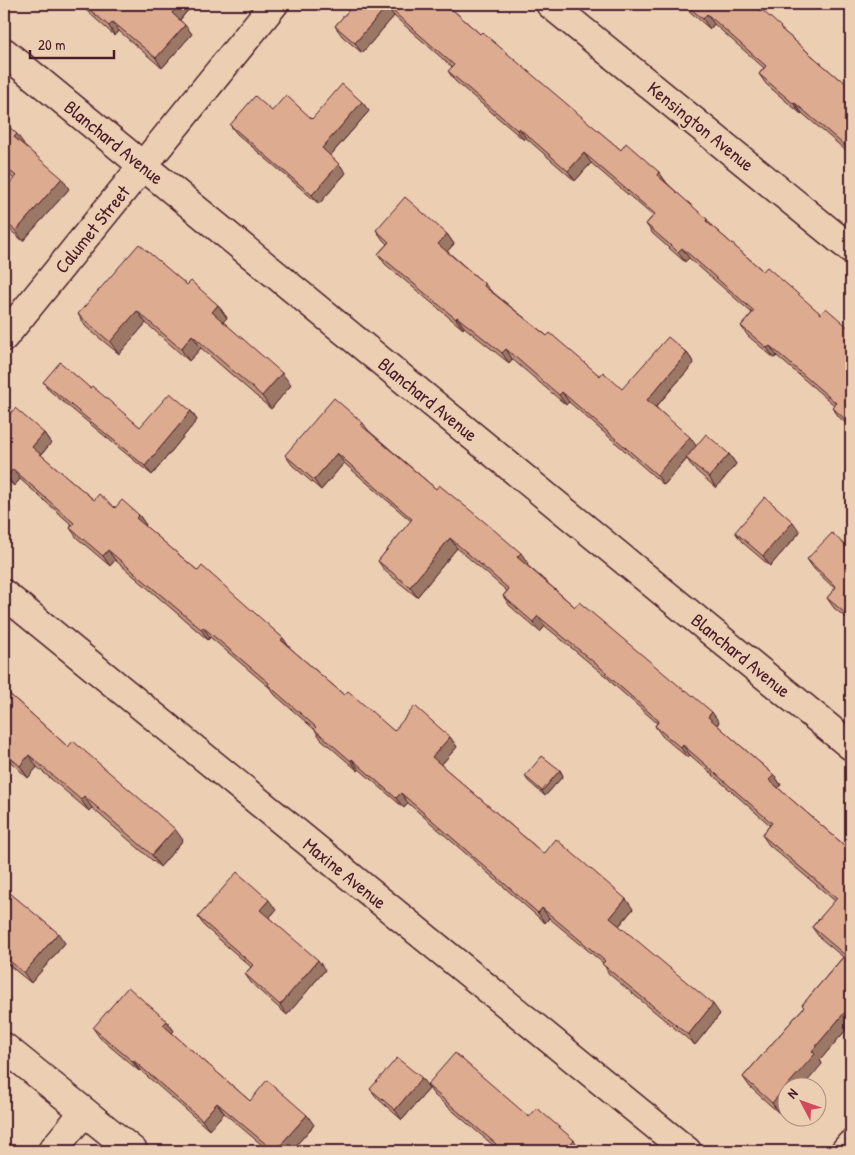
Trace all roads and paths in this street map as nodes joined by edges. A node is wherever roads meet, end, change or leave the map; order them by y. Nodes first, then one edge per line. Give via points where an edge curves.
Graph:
1 (274, 4) edge
2 (550, 4) edge
3 (4, 52) edge
4 (144, 166) junction
5 (851, 249) edge
6 (4, 337) edge
7 (4, 594) edge
8 (851, 746) edge
9 (4, 1048) edge
10 (84, 1112) junction
11 (851, 1144) edge
12 (52, 1151) edge
13 (133, 1151) edge
14 (687, 1151) edge
15 (845, 1151) edge

1 - 4 street, Calumet Street
2 - 5 street, Kensington Avenue
3 - 4 street, Blanchard Avenue
4 - 6 street, Calumet Street
4 - 8 street, Blanchard Avenue
7 - 14 street, Maxine Avenue
9 - 10 street
10 - 12 street
10 - 13 street
11 - 15 street

